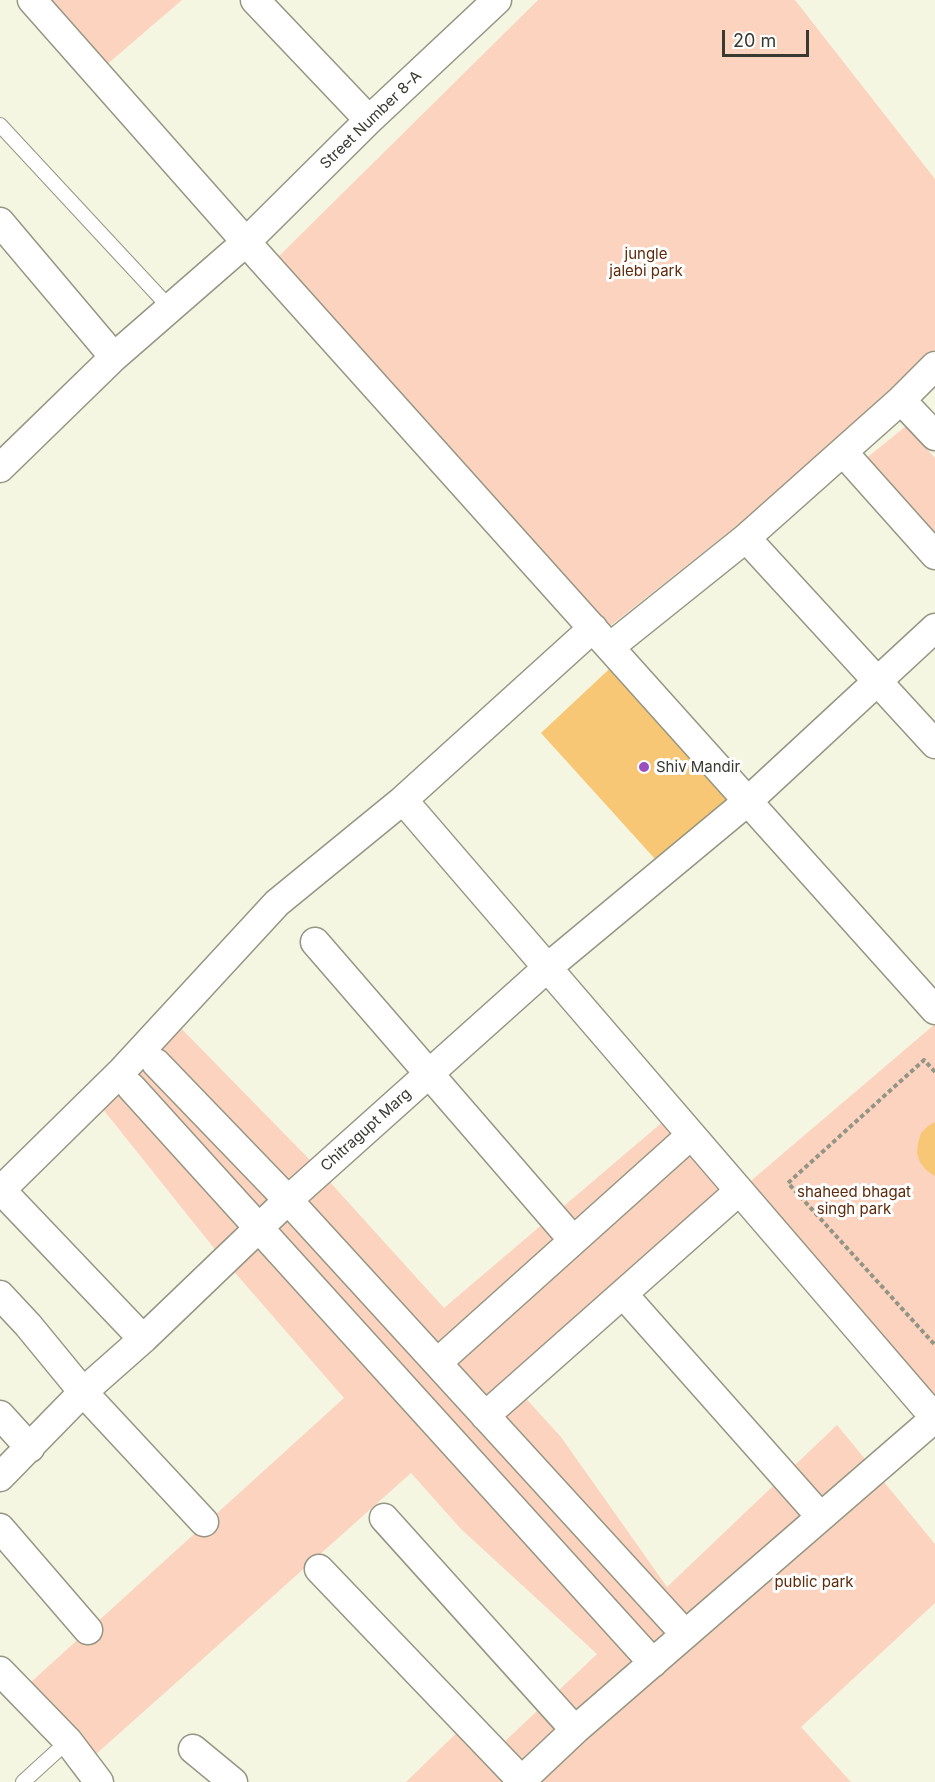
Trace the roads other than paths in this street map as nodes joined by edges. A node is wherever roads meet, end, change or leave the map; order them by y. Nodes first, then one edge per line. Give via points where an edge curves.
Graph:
1 (32, 0) edge
2 (255, 0) edge
3 (497, 0) edge
4 (369, 120) junction
5 (0, 125) edge
6 (0, 222) edge
7 (246, 242) junction
8 (170, 308) junction
9 (114, 357) junction
10 (935, 366) edge
11 (901, 400) junction
12 (935, 436) edge
13 (843, 452) junction
14 (0, 468) edge
15 (746, 538) junction
16 (935, 555) edge
17 (935, 628) edge
18 (601, 638) junction
19 (877, 683) junction
20 (935, 744) edge
21 (403, 800) junction
22 (748, 801) junction
23 (315, 942) dead end
24 (547, 969) junction
25 (935, 1010) edge
26 (156, 1063) dead end
27 (430, 1073) junction
28 (131, 1087) dead end
29 (691, 1135) junction
30 (0, 1191) edge
31 (739, 1191) junction
32 (288, 1200) junction
33 (259, 1227) junction
34 (573, 1240) junction
35 (623, 1294) junction
36 (0, 1295) edge
37 (144, 1339) junction
38 (437, 1363) junction
39 (83, 1392) junction
40 (0, 1415) edge
41 (486, 1416) junction
42 (935, 1418) edge
43 (30, 1448) junction
44 (0, 1477) edge
45 (820, 1516) junction
46 (384, 1518) dead end
47 (204, 1522) dead end
48 (0, 1528) edge
49 (319, 1569) dead end
50 (88, 1630) dead end
51 (685, 1634) junction
52 (653, 1663) junction
53 (0, 1671) edge
54 (575, 1730) junction
55 (68, 1741) junction
56 (193, 1749) dead end
57 (522, 1781) edge
58 (23, 1782) edge
59 (99, 1782) edge
60 (232, 1782) edge

1 - 7 street
2 - 4 street
3 - 4 street, Street Number 8-A
4 - 7 street, Street Number 8-A
5 - 8 lane
6 - 9 street
7 - 8 street, Street Number 8-A
7 - 18 street
8 - 9 street, Street Number 8-A
9 - 14 street, Street Number 8-A
10 - 11 street
11 - 12 street
11 - 13 street
13 - 15 street
13 - 16 street
15 - 18 street
15 - 19 street
17 - 19 street, Chitragupt Marg
18 - 21 street
18 - 22 street
19 - 20 street
19 - 22 street, Chitragupt Marg
21 - 24 street
21 - 30 street via 277,903 122,1071
22 - 24 street, Chitragupt Marg
22 - 25 street
23 - 27 street
24 - 27 street, Chitragupt Marg
24 - 29 street
26 - 32 street
27 - 32 street, Chitragupt Marg
27 - 34 street
28 - 33 street
29 - 31 street
29 - 34 street
30 - 37 street
31 - 35 street
31 - 42 street
32 - 33 street, Chitragupt Marg
32 - 38 street
33 - 37 street, Chitragupt Marg
33 - 52 street
34 - 38 street
35 - 41 street
35 - 45 street
36 - 39 street
37 - 39 street, Chitragupt Marg
38 - 41 street
39 - 43 street, Chitragupt Marg
39 - 47 street
40 - 43 street
41 - 51 street
42 - 45 street
43 - 44 street, Chitragupt Marg
45 - 51 street
46 - 54 street
48 - 50 street
49 - 57 street
51 - 52 street
52 - 54 street
53 - 55 street
54 - 57 street
55 - 58 lane
55 - 59 street
56 - 60 street

